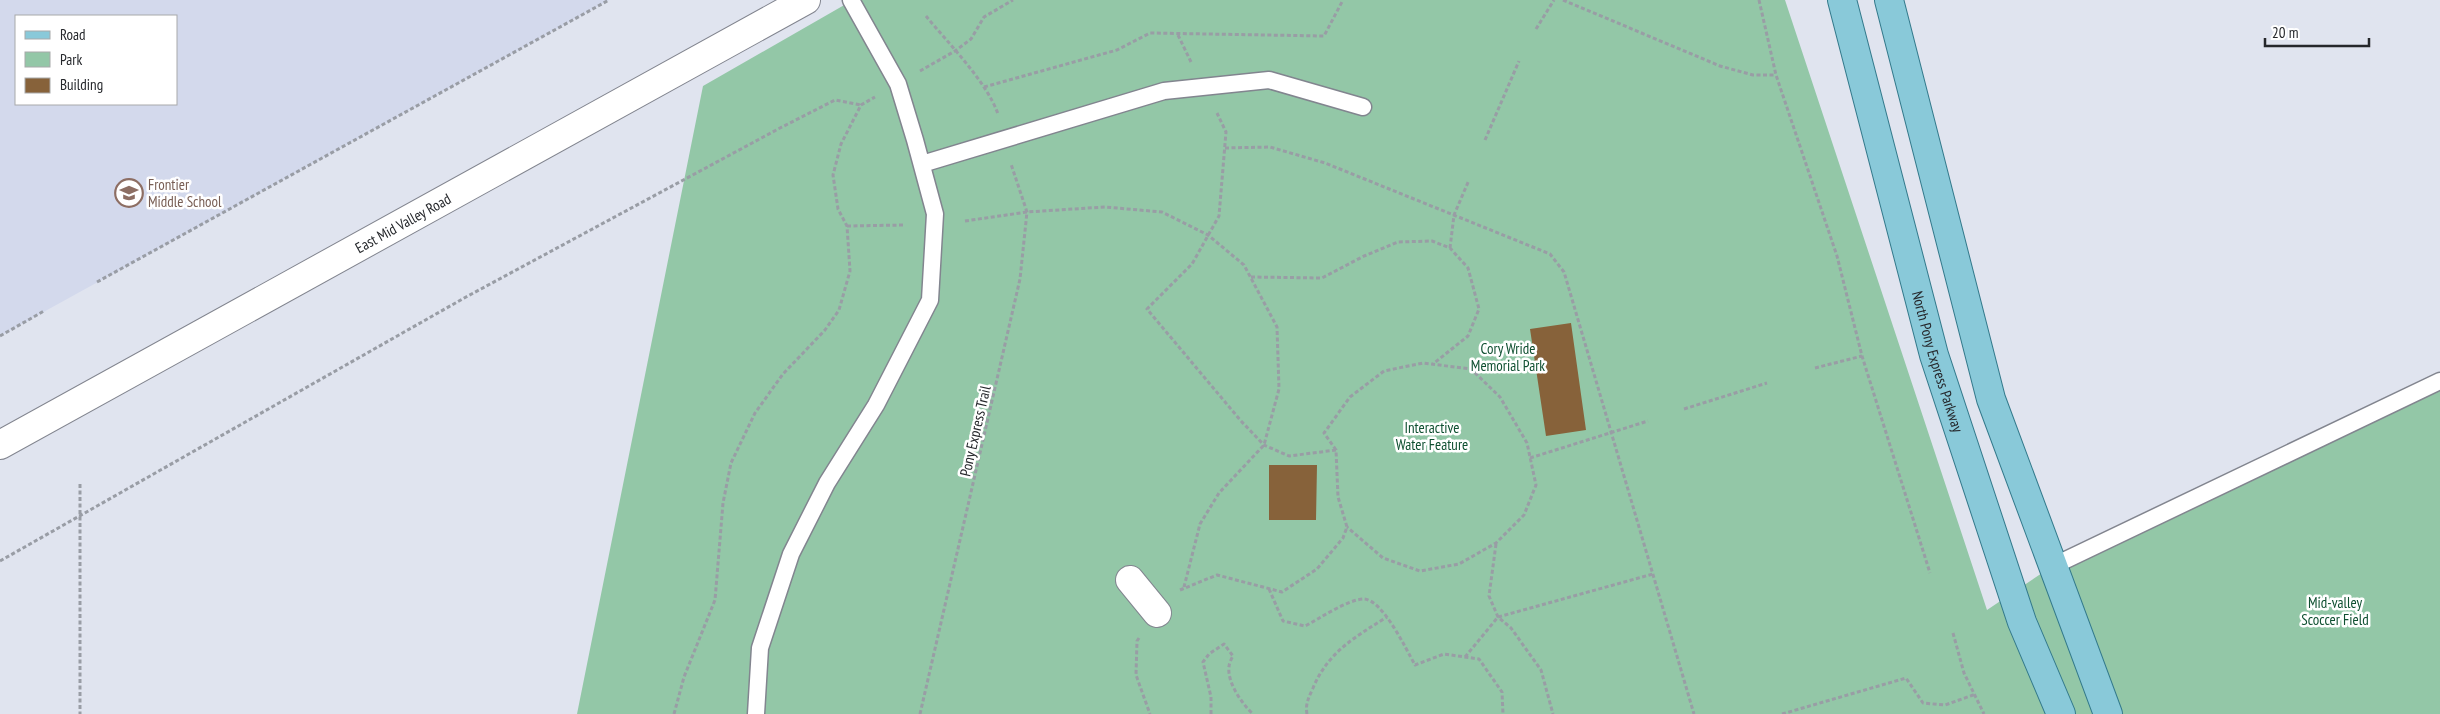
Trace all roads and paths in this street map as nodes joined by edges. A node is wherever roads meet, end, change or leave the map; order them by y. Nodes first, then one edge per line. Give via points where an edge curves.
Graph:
1 (609, 0) edge
2 (806, 0) edge
3 (851, 0) edge
4 (1013, 0) edge
5 (1343, 0) edge
6 (1554, 0) edge
7 (1563, 0) edge
8 (1759, 0) edge
9 (1842, 0) edge
10 (1889, 0) edge
11 (926, 16) dead end
12 (1536, 29) dead end
13 (1178, 35) junction
14 (955, 52) junction
15 (1519, 61) dead end
16 (1192, 65) dead end
17 (918, 72) dead end
18 (1776, 75) junction
19 (984, 87) junction
20 (875, 97) dead end
21 (861, 105) junction
22 (1363, 106) dead end
23 (1214, 108) dead end
24 (999, 119) dead end
25 (1485, 140) dead end
26 (1225, 148) junction
27 (1011, 162) dead end
28 (922, 164) junction
29 (1469, 180) dead end
30 (1026, 212) junction
31 (1454, 215) junction
32 (965, 221) dead end
33 (904, 225) dead end
34 (847, 226) junction
35 (1208, 235) junction
36 (1450, 248) junction
37 (1251, 277) junction
38 (97, 282) dead end
39 (44, 310) dead end
40 (0, 336) edge
41 (1862, 356) junction
42 (1433, 364) junction
43 (1815, 368) dead end
44 (2440, 381) edge
45 (1767, 383) dead end
46 (1684, 409) dead end
47 (1648, 421) dead end
48 (1611, 433) junction
49 (0, 445) edge
50 (1264, 445) junction
51 (1336, 450) junction
52 (1530, 458) junction
53 (80, 484) dead end
54 (80, 516) junction
55 (1347, 527) junction
56 (1496, 543) junction
57 (0, 561) edge
58 (2051, 567) junction
59 (1930, 573) dead end
60 (1653, 574) junction
61 (1130, 580) dead end
62 (1184, 588) junction
63 (1269, 588) junction
64 (1157, 613) junction
65 (1387, 617) junction
66 (1498, 617) junction
67 (1953, 632) dead end
68 (1465, 657) junction
69 (1976, 694) junction
70 (80, 714) edge
71 (674, 714) edge
72 (756, 714) edge
73 (920, 714) edge
74 (1150, 714) edge
75 (1211, 714) edge
76 (1253, 714) edge
77 (1305, 714) edge
78 (1503, 714) edge
79 (1554, 714) edge
80 (1694, 714) edge
81 (1782, 714) edge
82 (1984, 714) edge
83 (2061, 714) edge
84 (2108, 714) edge

1 - 38 path
2 - 49 street, East Mid Valley Road
3 - 28 lane via 898,84
4 - 14 path via 984,17 972,39
5 - 13 path via 1324,36
6 - 12 path
7 - 18 path via 1720,66 1753,74
8 - 18 path
9 - 83 main road, North Pony Express Parkway via 1934,355 2022,622
10 - 58 main road via 1991,399
11 - 14 path
13 - 16 path
13 - 19 path via 1150,33 1117,50
14 - 17 path
14 - 19 path
15 - 25 path
18 - 41 path via 1836,256
19 - 24 path via 993,100
20 - 21 path
21 - 34 path via 841,144 833,175 838,209
21 - 54 path via 835,100 780,128 458,302
22 - 28 lane via 1269,80 1164,91
23 - 26 path via 1226,132
26 - 31 path via 1270,147 1316,160
26 - 35 path via 1218,216
27 - 30 path, Pony Express Trail
28 - 72 lane via 935,214 930,300 876,405 827,483 791,554 760,648
29 - 31 path
30 - 32 path
30 - 35 path via 1105,208 1162,212
30 - 73 path, Pony Express Trail via 1020,279
31 - 36 path
31 - 48 path via 1550,254 1564,272
33 - 34 path
34 - 71 path via 850,271 839,310 755,413 731,462 723,504 715,600 684,677
35 - 37 path via 1244,265
35 - 50 path via 1192,264 1147,309
36 - 37 path via 1432,241 1398,242 1322,278
36 - 42 path via 1468,268 1479,309 1468,336
37 - 50 path via 1277,327 1279,389
39 - 40 path
41 - 43 path
41 - 59 path
42 - 51 path via 1384,371 1350,398 1324,433
42 - 52 path via 1471,370 1500,397 1527,443
44 - 58 lane
45 - 46 path
47 - 48 path
48 - 52 path
48 - 60 path
50 - 51 path via 1289,456
50 - 62 path via 1218,493 1200,524
51 - 55 path via 1338,497
52 - 56 path via 1536,486 1524,515
53 - 54 path
54 - 57 path
54 - 70 path
55 - 56 path via 1383,558 1420,571 1459,564
55 - 63 path via 1343,538 1317,569 1282,592
56 - 66 path via 1489,596
58 - 84 main road
60 - 66 path
60 - 80 path
61 - 64 street
62 - 63 path via 1217,575
62 - 64 path via 1162,604
63 - 65 path via 1283,621 1305,626 1364,599 1372,601
64 - 74 path via 1137,641 1136,675
65 - 68 path via 1415,664 1444,654
65 - 77 path via 1351,639 1321,669
66 - 68 path
66 - 79 path via 1511,628 1541,670
67 - 69 path via 1964,672
68 - 78 path via 1479,659 1502,692
69 - 81 path via 1945,705 1922,703 1906,678
69 - 82 path
75 - 76 path via 1211,697 1203,662 1224,644 1233,656 1228,669 1232,683

